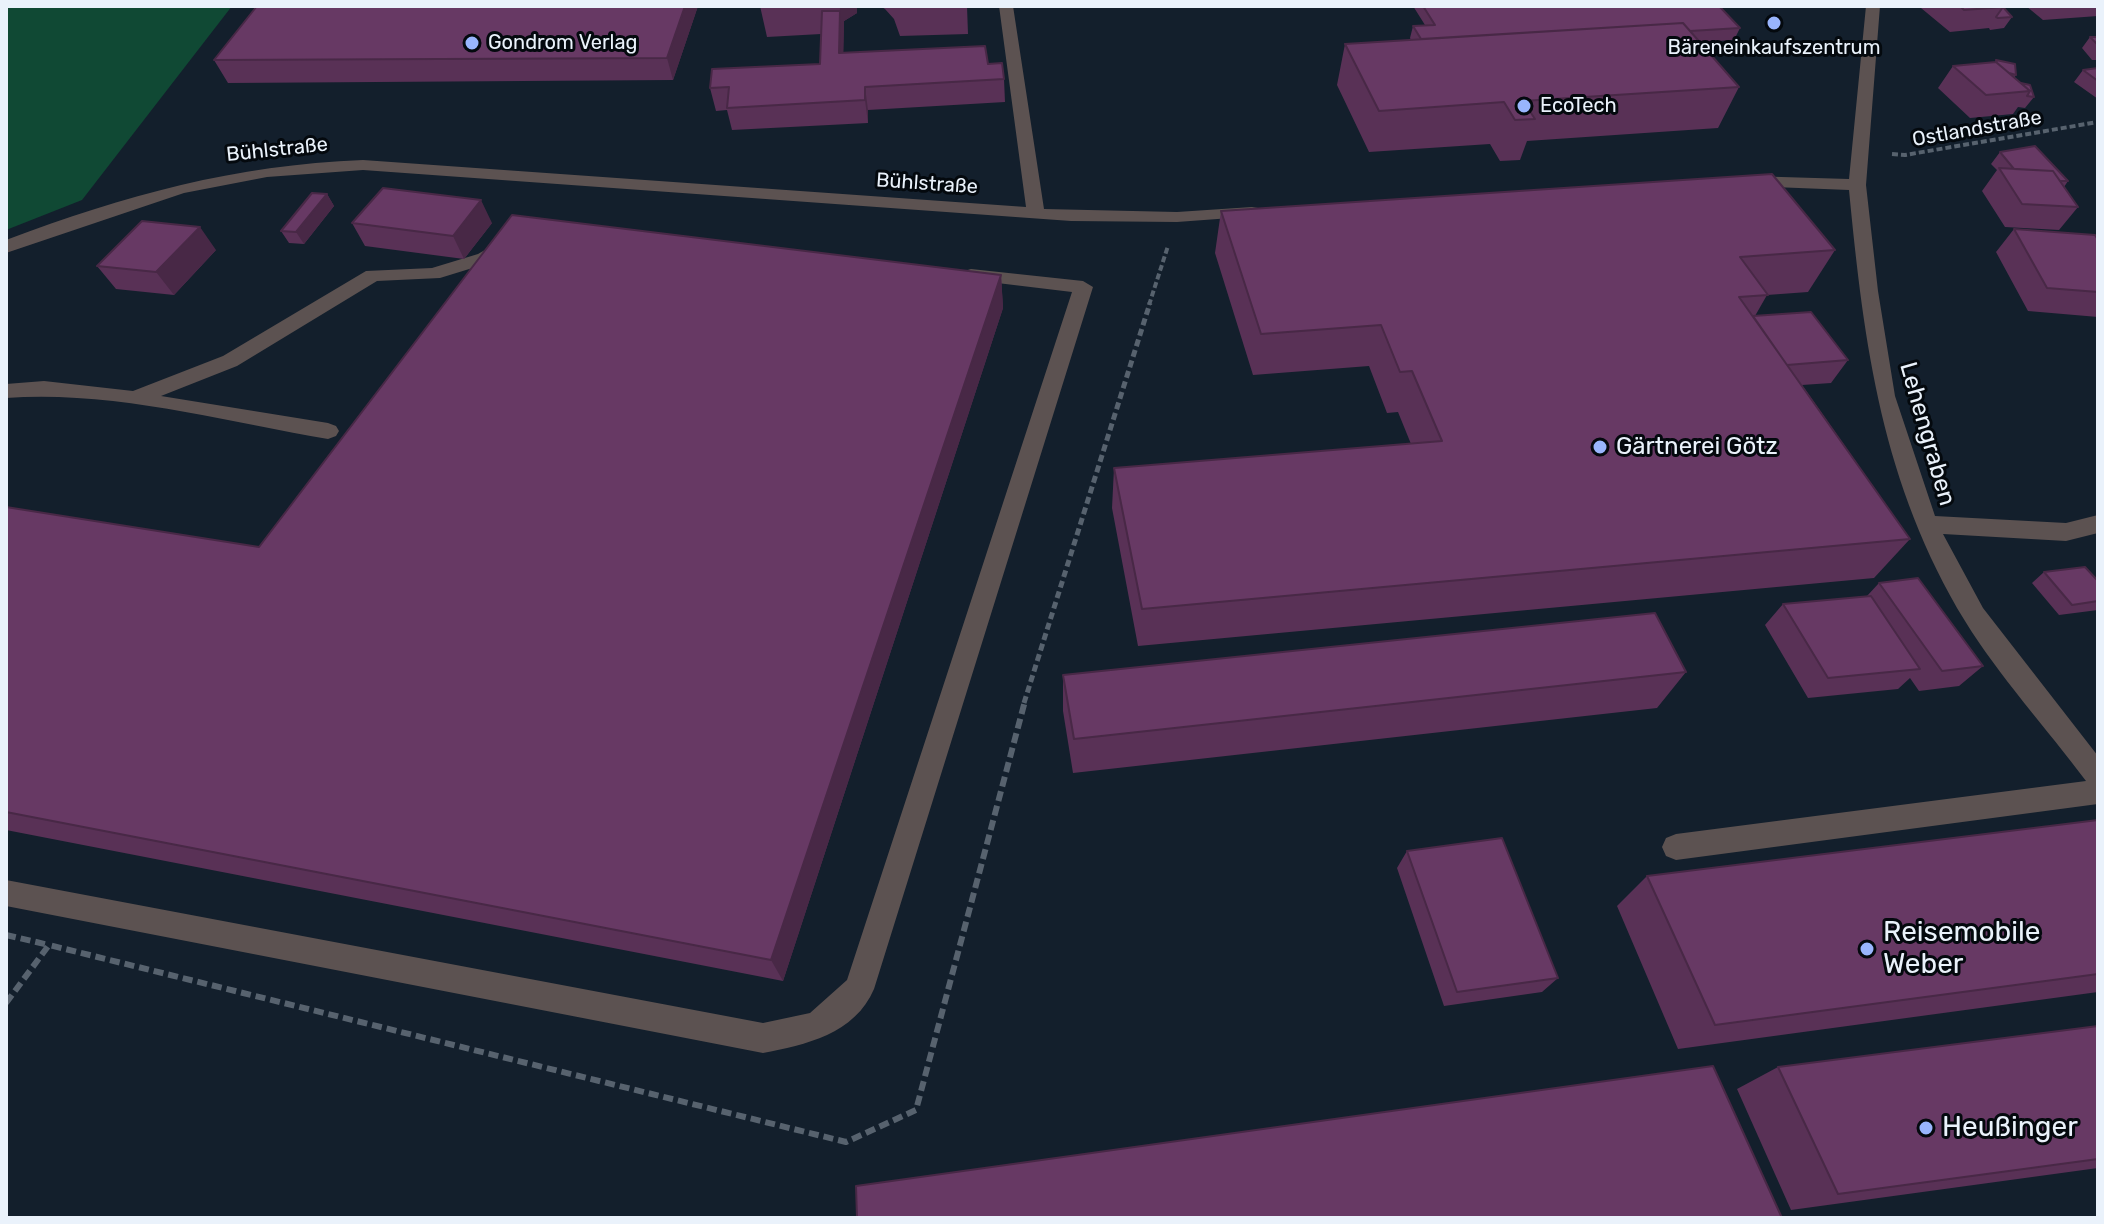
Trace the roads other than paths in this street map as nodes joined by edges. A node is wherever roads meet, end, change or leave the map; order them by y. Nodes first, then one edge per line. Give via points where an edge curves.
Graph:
1 (1006, 6) edge
2 (1873, 6) edge
3 (1731, 182) edge
4 (1857, 185) junction
5 (1272, 211) edge
6 (1036, 213) junction
7 (530, 236) edge
8 (6, 247) edge
9 (944, 272) edge
10 (6, 391) edge
11 (135, 398) junction
12 (328, 431) dead end
13 (1927, 524) junction
14 (2098, 524) edge
15 (2098, 776) edge
16 (2098, 792) edge
17 (1676, 847) dead end
18 (6, 893) edge

1 - 6 street
2 - 4 street, Lehengraben
3 - 4 street
4 - 13 street, Lehengraben via 1885,396
5 - 6 street, Bühlstraße via 1177,217
6 - 8 street, Bühlstraße via 363,165 316,166 183,186
7 - 11 street via 516,237 485,258 433,274 373,275 230,361
9 - 18 street via 1083,287 859,989 817,1027 763,1038
10 - 11 street via 59,389
11 - 12 street
13 - 14 street via 2066,532
13 - 15 street, Lehengraben via 1974,615
16 - 17 street

